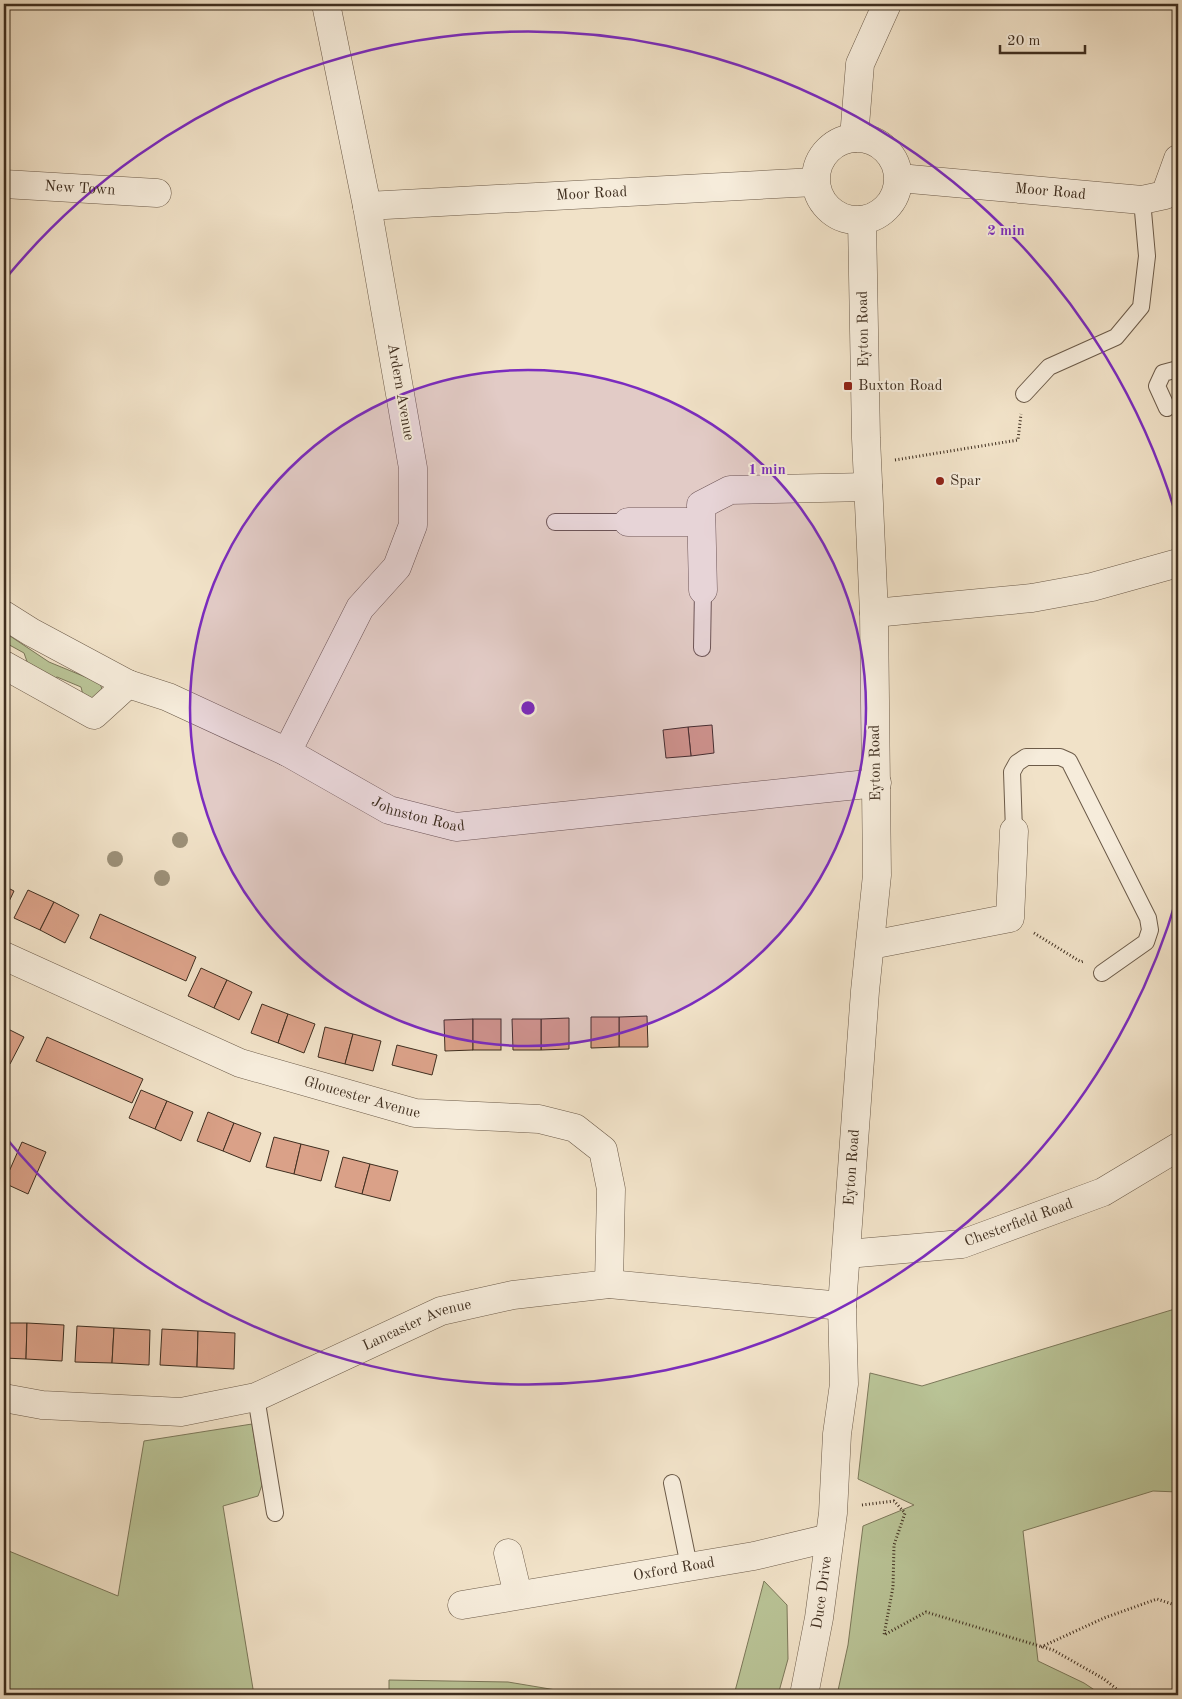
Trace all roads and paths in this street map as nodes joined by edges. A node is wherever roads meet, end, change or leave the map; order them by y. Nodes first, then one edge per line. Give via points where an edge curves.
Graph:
1 (326, 4) edge
2 (887, 4) edge
3 (854, 138) junction
4 (1178, 159) edge
5 (899, 178) junction
6 (815, 182) junction
7 (4, 184) edge
8 (157, 193) dead end
9 (1142, 200) junction
10 (367, 206) junction
11 (862, 220) junction
12 (1178, 369) edge
13 (1024, 394) joint
14 (1167, 408) dead end
15 (868, 476) junction
16 (555, 522) dead end
17 (628, 522) joint
18 (702, 522) junction
19 (1178, 563) edge
20 (703, 590) joint
21 (874, 613) junction
22 (4, 614) edge
23 (702, 648) dead end
24 (4, 665) edge
25 (128, 684) junction
26 (287, 752) junction
27 (877, 783) junction
28 (1014, 831) joint
29 (1010, 918) junction
30 (871, 945) junction
31 (4, 956) edge
32 (1102, 973) joint
33 (1178, 1147) edge
34 (847, 1254) junction
35 (609, 1284) junction
36 (842, 1306) junction
37 (256, 1397) junction
38 (4, 1398) edge
39 (672, 1483) dead end
40 (275, 1513) dead end
41 (832, 1514) junction
42 (508, 1553) dead end
43 (689, 1566) junction
44 (518, 1595) junction
45 (462, 1605) dead end
46 (1178, 1606) edge
47 (1041, 1647) junction
48 (804, 1695) edge
49 (1124, 1695) edge

1 - 10 street, Ardern Avenue
2 - 3 street via 860,64
3 - 5 street via 875,141 885,148 894,159
3 - 6 street via 841,141 824,153
4 - 9 street, Moor Road via 1165,195
5 - 9 street, Moor Road
5 - 11 street via 897,190 888,206 874,217
6 - 10 street, Moor Road
6 - 11 street via 820,197 833,212 852,220
7 - 8 street, New Town
9 - 13 lane via 1147,256 1141,307 1116,337 1049,367
10 - 26 street, Ardern Avenue via 413,468 413,525 397,567 360,608
11 - 15 street, Eyton Road
12 - 14 lane via 1162,373 1157,386
13 - 15 path via 1018,440
15 - 18 street via 730,490 702,506
15 - 21 street, Eyton Road
16 - 17 lane
17 - 18 street
18 - 20 street
19 - 21 street via 1092,587 1032,598
20 - 23 lane
21 - 27 street, Eyton Road
22 - 25 street, Johnston Road
24 - 25 street via 94,715
25 - 26 street, Johnston Road via 168,697
26 - 27 street, Johnston Road via 389,810 456,828
27 - 30 street, Eyton Road via 877,875
28 - 29 street
28 - 32 lane via 1012,772 1017,763 1026,758 1060,757 1069,761 1148,918 1150,930 1146,942
29 - 30 street
29 - 32 path via 1081,962 1093,959
30 - 34 street, Eyton Road
31 - 35 street, Gloucester Avenue via 240,1063 414,1113 539,1119 575,1128 603,1150 611,1189
33 - 34 street, Chesterfield Road via 1103,1192 962,1244
34 - 36 street, Eyton Road
35 - 36 street, Lancaster Avenue
35 - 37 street, Lancaster Avenue via 513,1295 441,1311
36 - 41 street via 844,1384
37 - 38 street, Lancaster Avenue via 181,1412 42,1405
37 - 40 lane
39 - 43 lane
41 - 43 street, Oxford Road via 754,1556
41 - 47 path via 865,1504 894,1501 905,1513 894,1545 893,1587 884,1635 926,1612
41 - 48 street, Duce Drive via 819,1618
42 - 44 street
43 - 44 street, Oxford Road
44 - 45 street, Oxford Road
46 - 47 path via 1157,1599 1104,1618
47 - 49 path via 1053,1650 1095,1674

